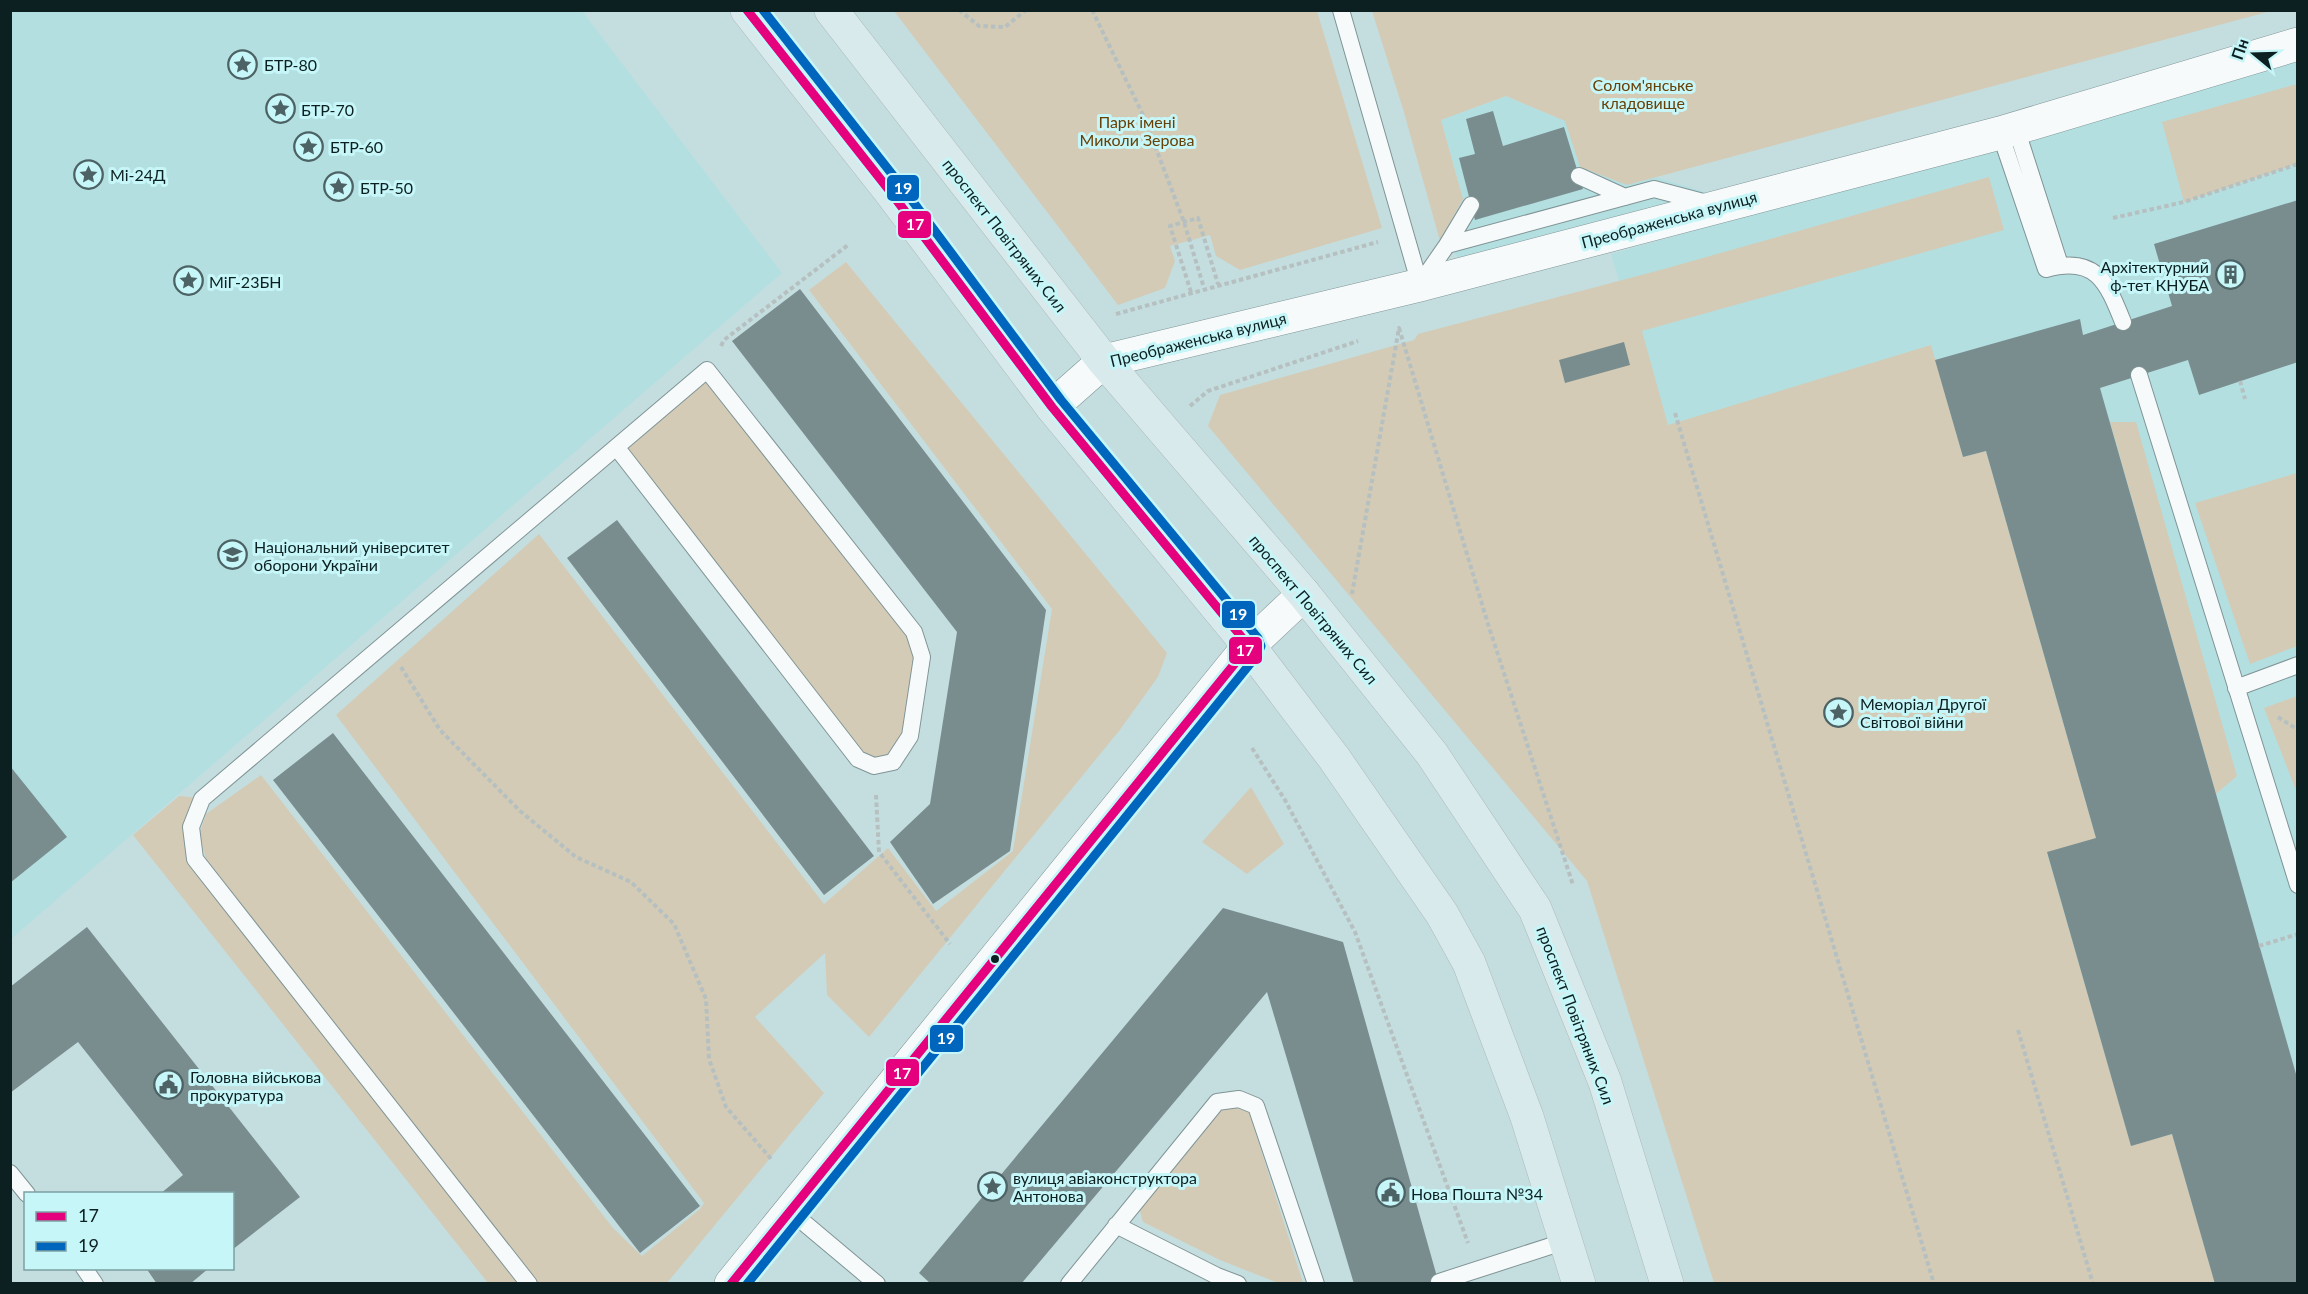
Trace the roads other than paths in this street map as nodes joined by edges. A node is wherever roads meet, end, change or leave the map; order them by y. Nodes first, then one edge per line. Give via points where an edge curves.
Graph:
1 (747, 10) edge
2 (831, 10) edge
3 (1341, 10) edge
4 (2298, 44) edge
5 (2008, 130) junction
6 (1579, 176) dead end
7 (1625, 197) junction
8 (1471, 205) dead end
9 (1719, 206) junction
10 (1447, 245) junction
11 (1420, 285) junction
12 (2123, 322) dead end
13 (1104, 361) junction
14 (2139, 375) dead end
15 (1052, 407) junction
16 (617, 448) junction
17 (1304, 594) junction
18 (1249, 646) junction
19 (2298, 665) edge
20 (2236, 688) junction
21 (2298, 885) edge
22 (10, 1173) edge
23 (25, 1192) edge
24 (790, 1211) junction
25 (1116, 1225) junction
26 (1566, 1241) junction
27 (85, 1270) edge
28 (1439, 1282) edge
29 (95, 1284) edge
30 (529, 1284) edge
31 (730, 1284) edge
32 (877, 1284) edge
33 (1069, 1284) edge
34 (1238, 1284) edge
35 (1316, 1284) edge
36 (1579, 1284) edge
37 (1667, 1284) edge

1 - 15 main road
2 - 13 main road, проспект Повітряних Сил
3 - 11 lane
4 - 5 street, Преображенська вулиця
5 - 9 street, Преображенська вулиця
5 - 12 lane via 2046,269 2083,266 2102,276
6 - 7 lane
7 - 9 lane via 1654,189
7 - 10 lane
8 - 10 lane
9 - 11 street, Преображенська вулиця
10 - 11 lane
11 - 13 street, Преображенська вулиця
13 - 15 street, Преображенська вулиця
13 - 17 main road, проспект Повітряних Сил
14 - 20 lane
15 - 18 main road
16 - 16 lane via 707,370 914,632 922,657 910,736 892,762 874,766 858,759
16 - 30 lane via 202,798 191,827 195,859
17 - 18 street
17 - 37 main road, проспект Повітряних Сил via 1432,754 1535,909 1605,1082
18 - 24 street
18 - 26 main road via 1334,758 1442,914 1469,963 1527,1117
19 - 20 lane
20 - 21 lane
22 - 23 lane
24 - 31 street
24 - 32 lane
25 - 33 lane
25 - 34 lane
25 - 35 lane via 1217,1102 1239,1099 1256,1106
26 - 28 lane
26 - 36 main road
27 - 29 lane

